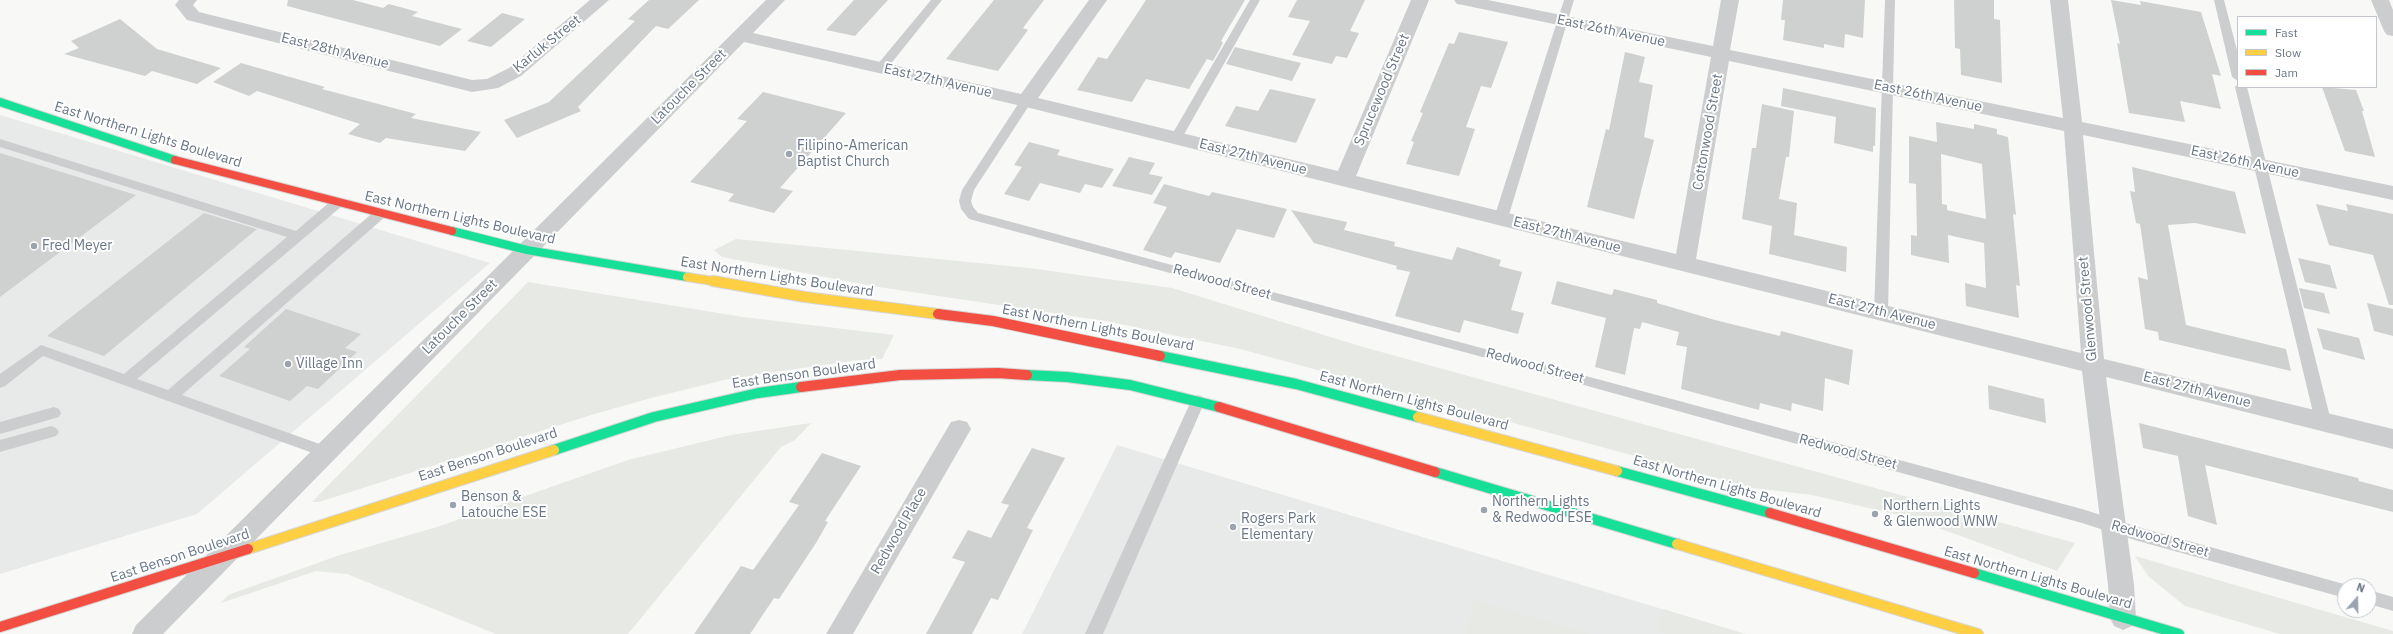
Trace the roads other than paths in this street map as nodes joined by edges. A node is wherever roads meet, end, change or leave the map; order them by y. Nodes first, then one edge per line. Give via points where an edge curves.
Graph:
1 (600, 0) edge
2 (776, 0) edge
3 (937, 0) edge
4 (1098, 0) edge
5 (1255, 0) edge
6 (1420, 0) edge
7 (1463, 0) edge
8 (1568, 0) edge
9 (1730, 0) edge
10 (1890, 0) edge
11 (2059, 0) edge
12 (2219, 0) edge
13 (186, 2) edge
14 (2386, 7) edge
15 (1562, 21) junction
16 (2393, 31) edge
17 (741, 36) junction
18 (1721, 54) junction
19 (881, 68) junction
20 (2237, 72) edge
21 (491, 84) joint
22 (1887, 88) junction
23 (2241, 88) edge
24 (1026, 101) junction
25 (0, 102) edge
26 (2073, 127) junction
27 (1176, 138) junction
28 (0, 143) edge
29 (2260, 165) junction
30 (1344, 180) junction
31 (2393, 193) edge
32 (338, 203) junction
33 (381, 213) junction
34 (1501, 218) junction
35 (298, 236) junction
36 (527, 250) junction
37 (1685, 264) junction
38 (1881, 312) junction
39 (2093, 364) junction
40 (126, 380) junction
41 (0, 382) edge
42 (171, 396) junction
43 (1198, 401) junction
44 (2323, 421) junction
45 (53, 422) junction
46 (0, 428) edge
47 (959, 429) dead end
48 (0, 437) edge
49 (2393, 439) edge
50 (0, 446) edge
51 (326, 452) junction
52 (2113, 526) junction
53 (219, 558) junction
54 (2337, 589) edge
55 (2377, 599) edge
56 (2393, 604) edge
57 (2123, 618) junction
58 (0, 628) edge
59 (145, 634) edge
60 (839, 634) edge
61 (1094, 634) edge
62 (1978, 634) edge
63 (2179, 634) edge

1 - 21 street, Karluk Street via 515,72
2 - 17 street, Latouche Street
3 - 19 lane
4 - 24 street, Redwood Street
5 - 27 lane
6 - 30 street, Sprucewood Street
7 - 15 street, East 26th Avenue
8 - 15 lane
9 - 18 street, Cottonwood Street
10 - 22 lane
11 - 26 street, Glenwood Street
12 - 20 lane
13 - 21 street, East 28th Avenue via 193,16 472,86
14 - 16 street
15 - 18 street, East 26th Avenue
15 - 34 lane
17 - 19 street, East 27th Avenue
17 - 36 street, Latouche Street
18 - 22 street, East 26th Avenue
18 - 37 street, Cottonwood Street
19 - 24 street, East 27th Avenue
22 - 26 street, East 26th Avenue
22 - 38 lane
23 - 29 lane
24 - 27 street, East 27th Avenue
24 - 52 lane, Redwood Street via 968,190 965,201 967,209 974,216 1474,349
25 - 32 main road, East Northern Lights Boulevard via 196,167
26 - 29 street, East 26th Avenue
26 - 39 street, Glenwood Street
27 - 30 street, East 27th Avenue
28 - 35 lane
29 - 31 street, East 26th Avenue
29 - 44 lane
30 - 34 street, East 27th Avenue
32 - 33 main road, East Northern Lights Boulevard
32 - 35 lane
33 - 36 main road, East Northern Lights Boulevard
33 - 42 lane
34 - 37 street, East 27th Avenue
35 - 40 lane
36 - 51 street, Latouche Street
36 - 57 main road, East Northern Lights Boulevard via 805,297 993,321 1296,384 1764,511
37 - 38 street, East 27th Avenue
38 - 39 street, East 27th Avenue
39 - 44 street, East 27th Avenue
39 - 52 street, Glenwood Street
40 - 41 lane via 40,350
40 - 42 lane
42 - 51 lane
43 - 53 main road, East Benson Boulevard via 1122,384 1067,377 998,373 900,375 844,380 758,393 654,417
43 - 61 lane
43 - 62 main road
44 - 49 street, East 27th Avenue
45 - 46 lane
45 - 48 lane
45 - 50 lane
47 - 60 street, Redwood Place
51 - 53 street, Latouche Street
52 - 54 lane, Redwood Street
52 - 57 street, Glenwood Street
53 - 58 main road, East Benson Boulevard
53 - 59 street, Latouche Street
55 - 56 lane
57 - 63 main road, East Northern Lights Boulevard

